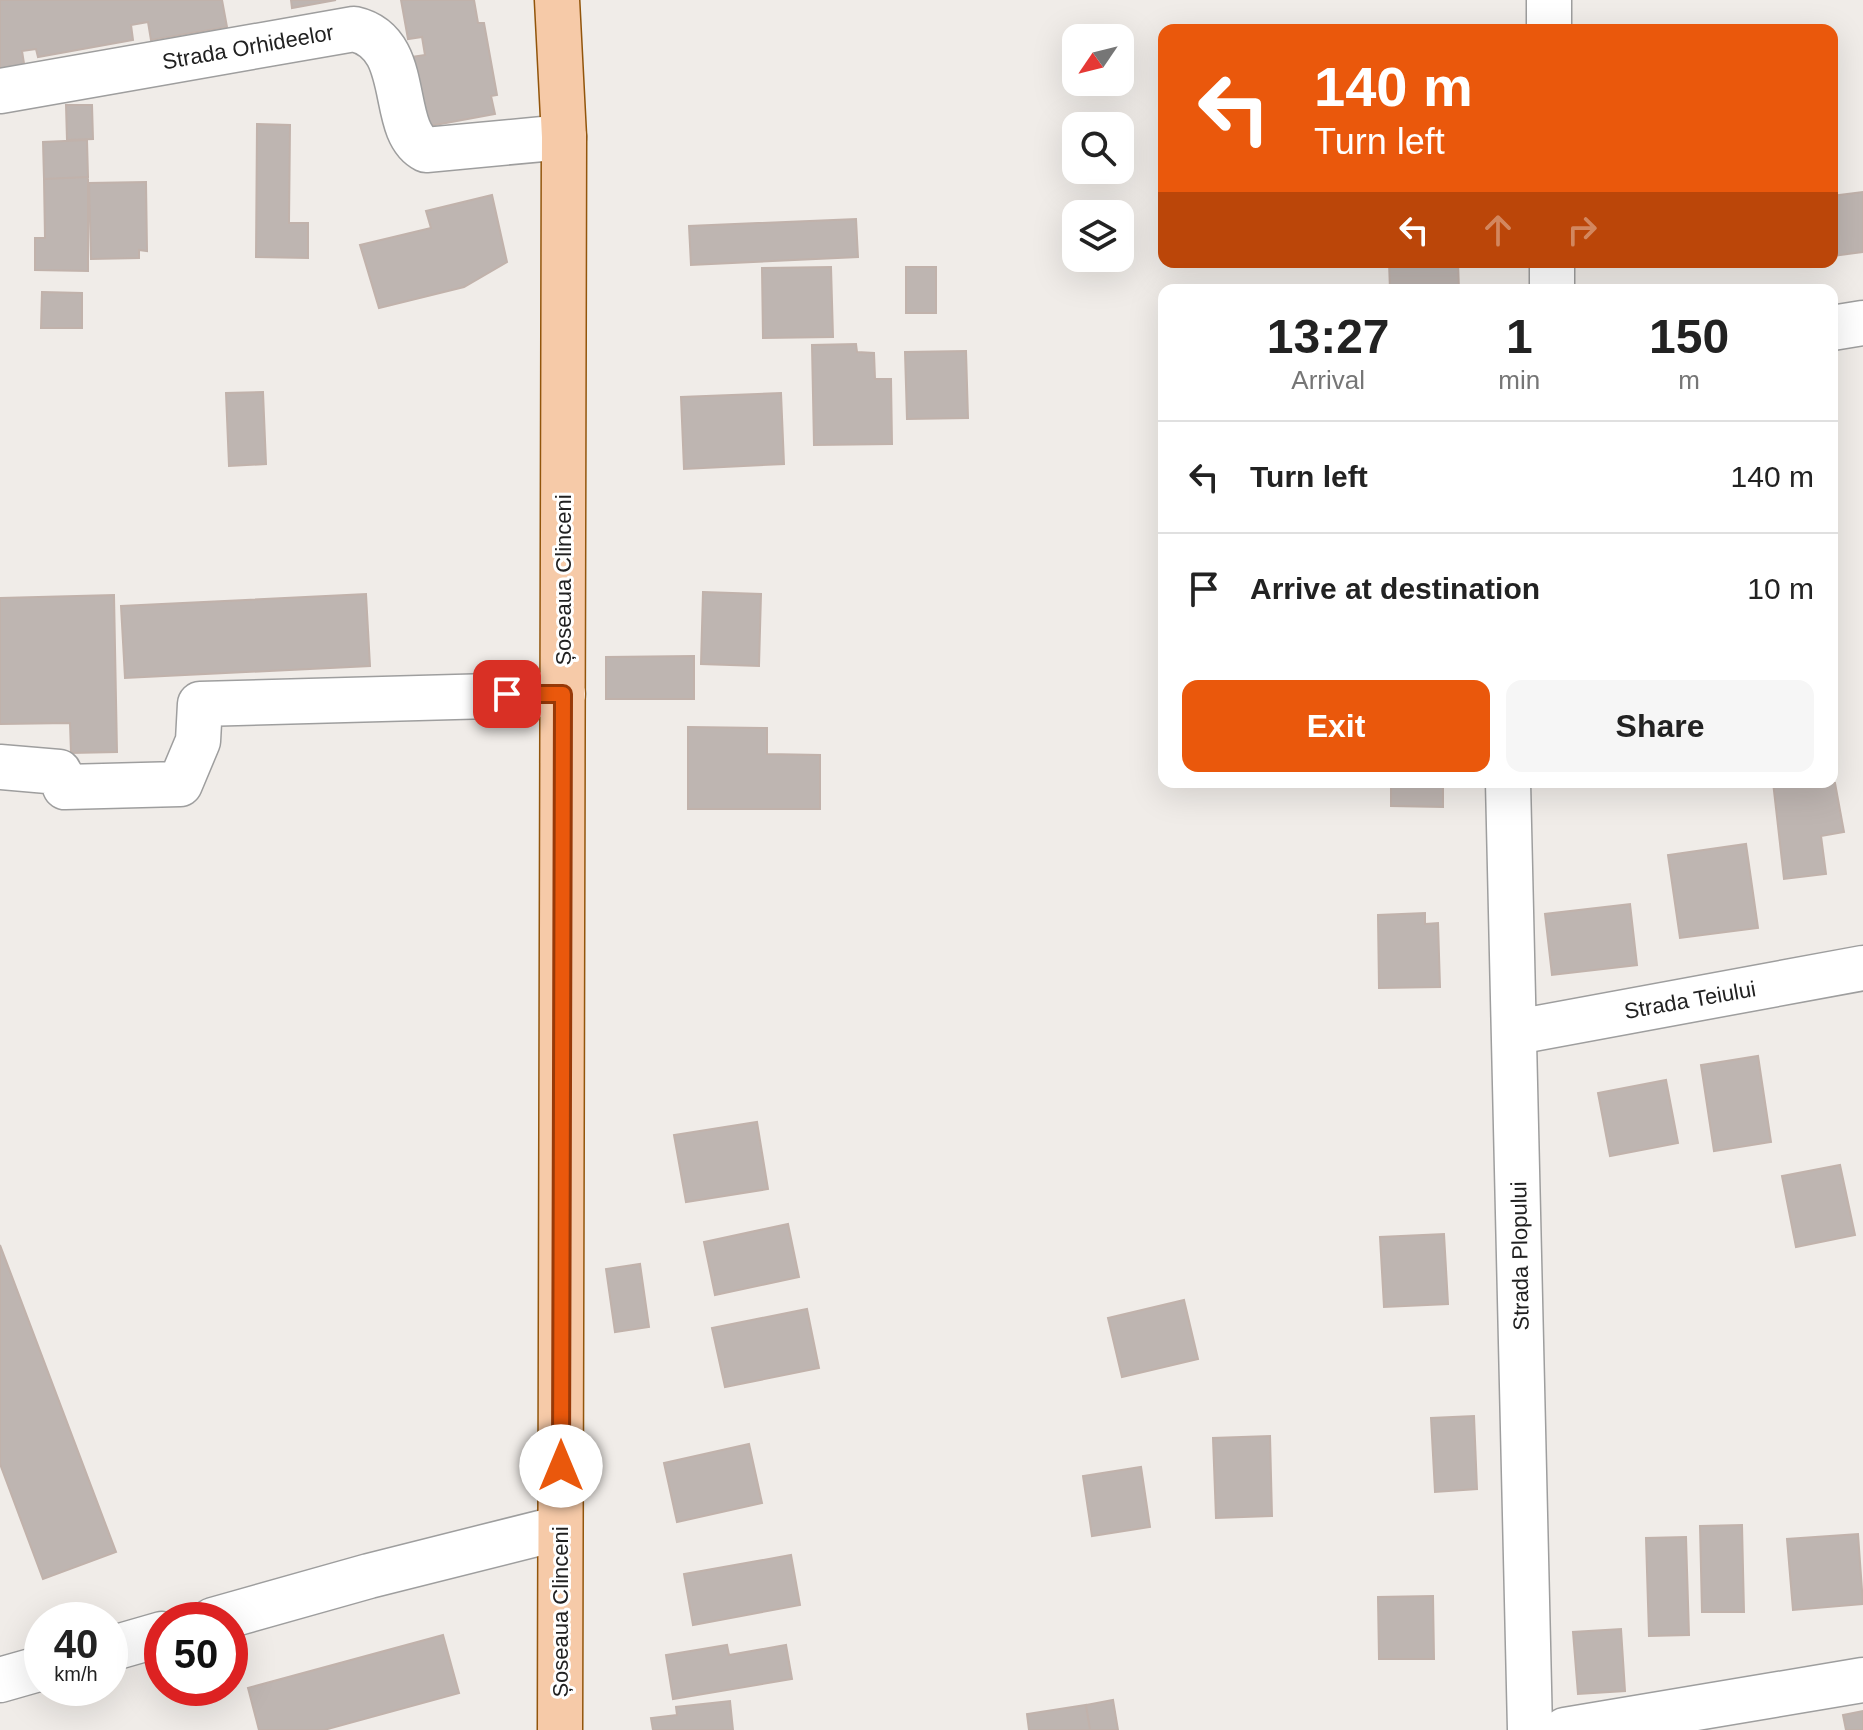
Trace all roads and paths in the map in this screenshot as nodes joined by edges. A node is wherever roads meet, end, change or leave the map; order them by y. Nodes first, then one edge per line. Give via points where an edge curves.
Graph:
1 (1549, 0) edge
2 (558, 2) edge
3 (1549, 24) edge
4 (0, 91) edge
5 (564, 137) junction
6 (1863, 323) edge
7 (1838, 327) edge
8 (563, 694) junction
9 (0, 767) edge
10 (1508, 788) edge
11 (1863, 968) edge
12 (1516, 1032) junction
13 (560, 1528) junction
14 (248, 1610) edge
15 (24, 1673) edge
16 (0, 1680) edge
17 (1863, 1680) edge
18 (560, 1730) edge
19 (1530, 1730) edge
20 (1565, 1730) edge

1 - 3 street
2 - 5 main road, Șoseaua Clinceni
4 - 5 street, Strada Orhideelor via 354,29 385,48 414,140 426,150
5 - 8 main road, Șoseaua Clinceni
6 - 7 street
8 - 9 street via 200,704 198,741 180,784 65,787 59,772
8 - 13 main road, Șoseaua Clinceni
10 - 12 street, Strada Plopului
11 - 12 street, Strada Teiului
12 - 19 street, Strada Plopului
13 - 14 street
13 - 18 main road, Șoseaua Clinceni
15 - 16 street
17 - 20 street

